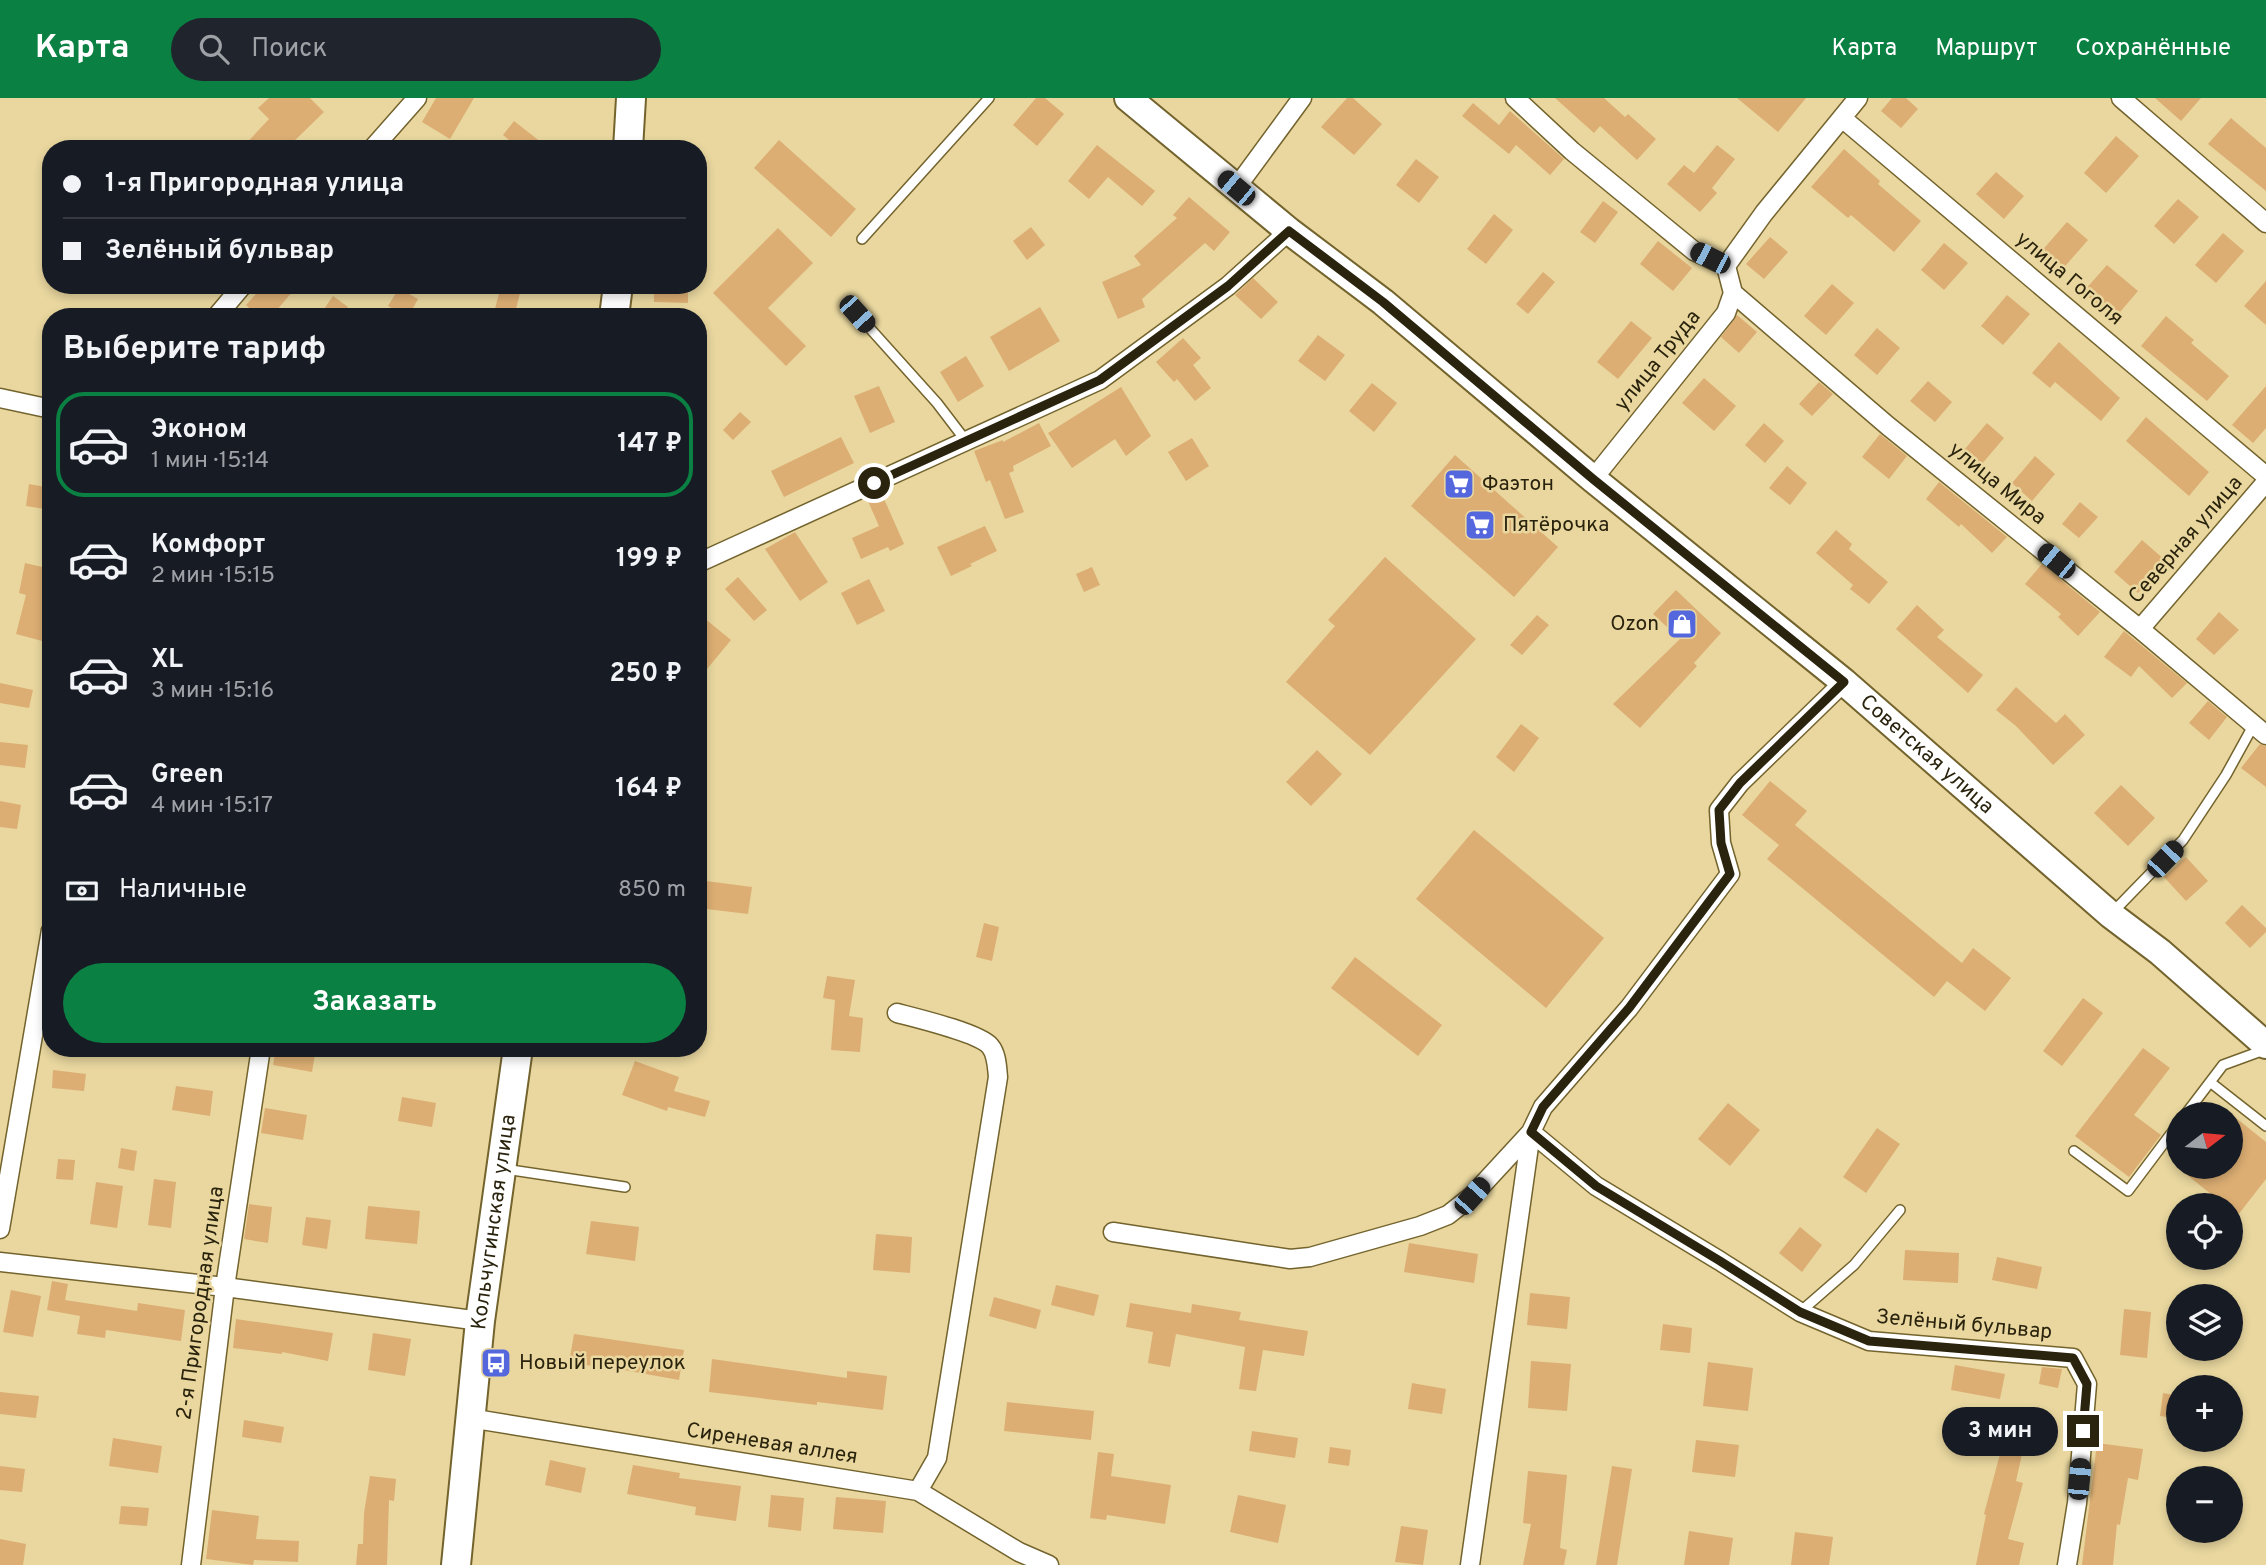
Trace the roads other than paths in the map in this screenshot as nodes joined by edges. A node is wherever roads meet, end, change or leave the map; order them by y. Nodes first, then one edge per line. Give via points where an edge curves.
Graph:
1 (417, 98) edge
2 (631, 98) edge
3 (989, 98) edge
4 (1128, 98) edge
5 (1302, 98) edge
6 (1515, 98) edge
7 (1858, 98) edge
8 (2121, 98) edge
9 (1842, 118) junction
10 (380, 140) edge
11 (629, 140) edge
12 (1236, 188) junction
13 (2266, 223) edge
14 (1289, 231) junction
15 (862, 239) dead end
16 (1726, 266) junction
17 (1733, 293) junction
18 (235, 294) edge
19 (224, 308) edge
20 (857, 314) dead end
21 (0, 398) edge
22 (42, 407) edge
23 (966, 441) junction
24 (2266, 476) edge
25 (1593, 479) junction
26 (2266, 482) edge
27 (707, 559) edge
28 (2140, 629) junction
29 (1844, 682) junction
30 (2259, 731) edge
31 (2111, 915) junction
32 (42, 983) edge
33 (897, 1013) dead end
34 (2266, 1047) edge
35 (260, 1057) edge
36 (517, 1057) edge
37 (2210, 1082) junction
38 (2195, 1102) edge
39 (2266, 1126) edge
40 (1531, 1132) junction
41 (2166, 1141) edge
42 (2074, 1151) dead end
43 (501, 1169) junction
44 (625, 1187) dead end
45 (1900, 1210) dead end
46 (0, 1229) edge
47 (1113, 1232) dead end
48 (0, 1262) edge
49 (225, 1287) junction
50 (1800, 1312) junction
51 (480, 1321) junction
52 (469, 1418) junction
53 (918, 1491) junction
54 (191, 1565) edge
55 (456, 1565) edge
56 (1049, 1565) edge
57 (1470, 1565) edge
58 (2067, 1565) edge

1 - 10 street
2 - 11 main road
3 - 15 lane
4 - 12 street, Советская улица
5 - 12 street
6 - 16 street via 1694,251
7 - 9 street
8 - 13 street
9 - 16 street
9 - 24 street, улица Гоголя
12 - 14 street, Советская улица
14 - 23 street via 1228,286 1100,380
14 - 25 street, Советская улица via 1383,302
16 - 17 street
17 - 25 street, улица Труда via 1726,313
17 - 28 street, улица Мира via 1888,426
18 - 19 street
20 - 23 lane
21 - 22 street
23 - 27 street
25 - 29 street, Советская улица
26 - 28 street, Северная улица
28 - 30 street, улица Мира
29 - 31 street, Советская улица
29 - 40 street via 1740,783 1719,810 1721,843 1730,874 1629,1008 1543,1107
30 - 31 lane via 2183,840
31 - 34 street, Советская улица via 2160,952
32 - 46 street
33 - 53 street via 979,1038 991,1046 998,1077 937,1458
34 - 37 lane via 2222,1065
35 - 49 street, 2-я Пригородная улица
36 - 43 main road, Кольчугинская улица
37 - 38 lane
37 - 39 lane
40 - 47 street via 1472,1196 1447,1215 1310,1257 1290,1259
40 - 50 street, Зелёный бульвар via 1596,1186
40 - 57 street
41 - 42 lane via 2129,1191
43 - 44 lane
43 - 51 main road, Кольчугинская улица
45 - 50 lane via 1854,1265
48 - 49 street
49 - 51 street
49 - 54 street, 2-я Пригородная улица
50 - 58 street, Зелёный бульвар via 1869,1341 2073,1358 2087,1384
51 - 52 main road, Кольчугинская улица
52 - 53 street, Сиреневая аллея
52 - 55 main road, Кольчугинская улица
53 - 56 street, Сиреневая аллея

